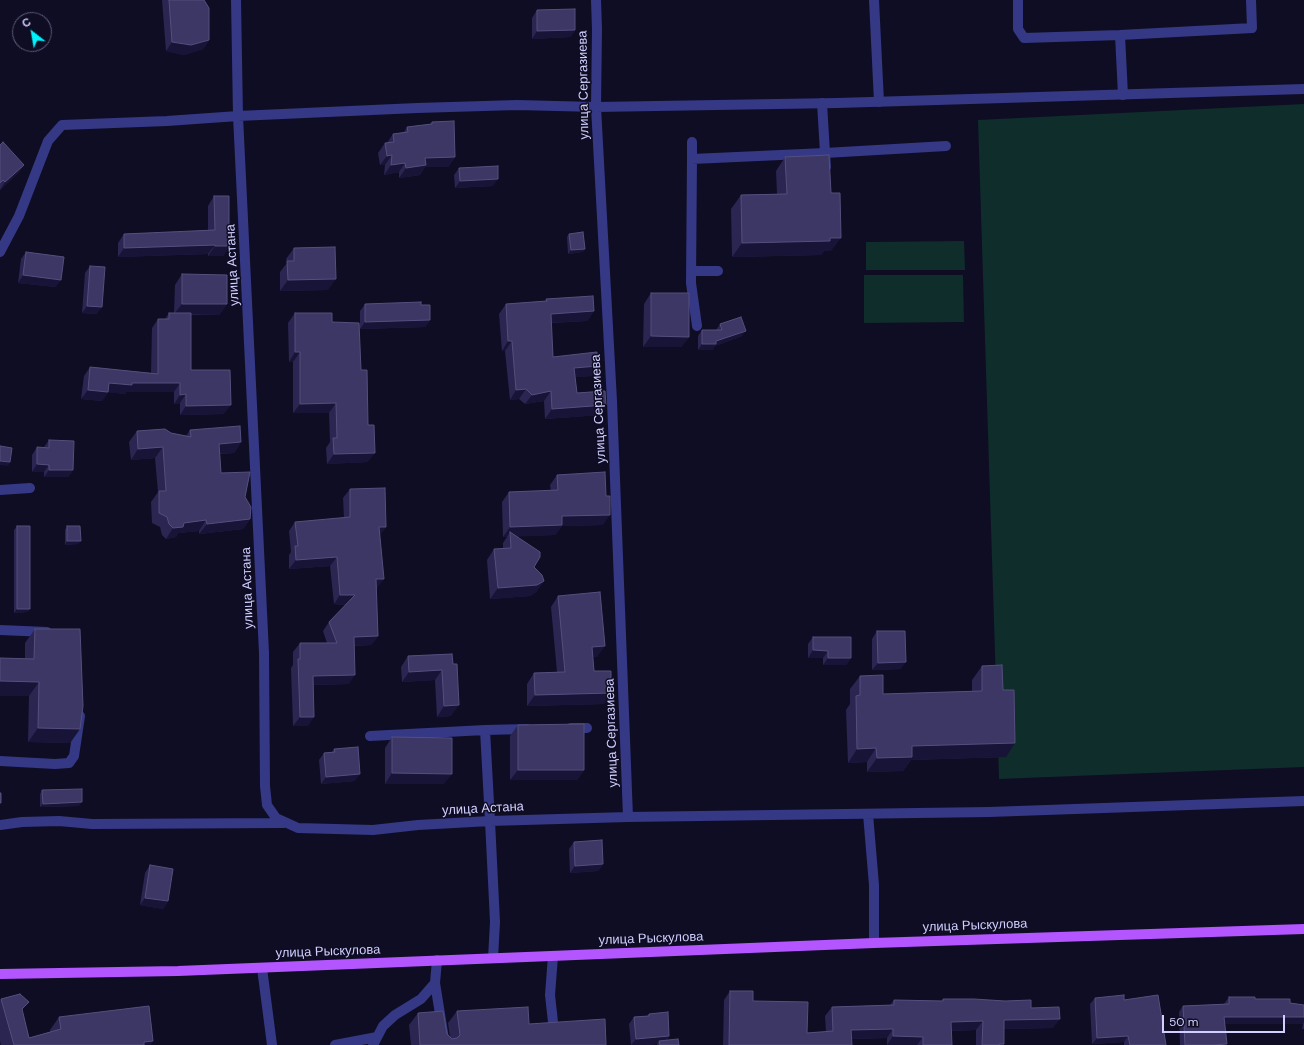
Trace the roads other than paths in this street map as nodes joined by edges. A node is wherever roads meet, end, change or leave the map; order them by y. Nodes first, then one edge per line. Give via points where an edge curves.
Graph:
1 (236, 0) edge
2 (596, 0) edge
3 (874, 0) edge
4 (1018, 0) edge
5 (1251, 0) edge
6 (1120, 35) junction
7 (1304, 89) edge
8 (1123, 95) junction
9 (878, 102) junction
10 (822, 103) junction
11 (596, 107) junction
12 (238, 116) junction
13 (692, 142) dead end
14 (946, 146) dead end
15 (825, 153) junction
16 (692, 160) junction
17 (826, 176) edge
18 (0, 252) edge
19 (691, 271) junction
20 (718, 271) dead end
21 (697, 326) dead end
22 (30, 488) dead end
23 (0, 490) edge
24 (0, 630) edge
25 (53, 633) edge
26 (80, 705) edge
27 (564, 728) edge
28 (587, 728) dead end
29 (540, 729) edge
30 (485, 730) junction
31 (370, 736) dead end
32 (0, 761) edge
33 (1304, 801) edge
34 (868, 814) junction
35 (628, 817) junction
36 (490, 821) junction
37 (288, 823) junction
38 (0, 825) edge
39 (1304, 928) edge
40 (874, 943) junction
41 (553, 956) junction
42 (493, 958) junction
43 (437, 960) junction
44 (262, 968) junction
45 (0, 974) edge
46 (435, 983) junction
47 (553, 1022) edge
48 (375, 1041) edge
49 (272, 1045) edge
50 (335, 1045) edge
51 (445, 1045) edge

1 - 12 street, улица Астана
2 - 11 street, улица Сергазиева
3 - 9 street
4 - 6 street via 1018,29 1024,38
5 - 6 street via 1252,28
6 - 8 street
7 - 8 street
8 - 9 street
9 - 10 street
10 - 11 street
10 - 15 street
11 - 12 street via 517,105
11 - 35 street, улица Сергазиева via 612,409
12 - 18 street via 62,125 48,142 19,216
12 - 37 street, улица Астана via 264,645 265,786 267,805 276,818
13 - 16 street
14 - 15 street
15 - 16 street
15 - 17 street
16 - 19 street
19 - 20 street
19 - 21 street
22 - 23 street
24 - 25 street
26 - 32 street via 74,756 69,763
27 - 28 street
29 - 30 street
30 - 31 street
30 - 36 street
33 - 34 street, улица Астана
34 - 35 street, улица Астана
34 - 40 street via 874,885
35 - 36 street, улица Астана
36 - 37 street, улица Астана via 373,830 298,828
36 - 42 street via 495,922
37 - 38 street via 92,824 59,821
39 - 40 main road, улица Рыскулова
40 - 41 main road, улица Рыскулова
41 - 42 main road, улица Рыскулова
41 - 47 street via 550,995
42 - 43 main road, улица Рыскулова
43 - 44 main road, улица Рыскулова
43 - 46 street
44 - 45 main road, улица Рыскулова
44 - 49 street
46 - 48 street via 420,999 383,1026
46 - 51 street
48 - 50 street

